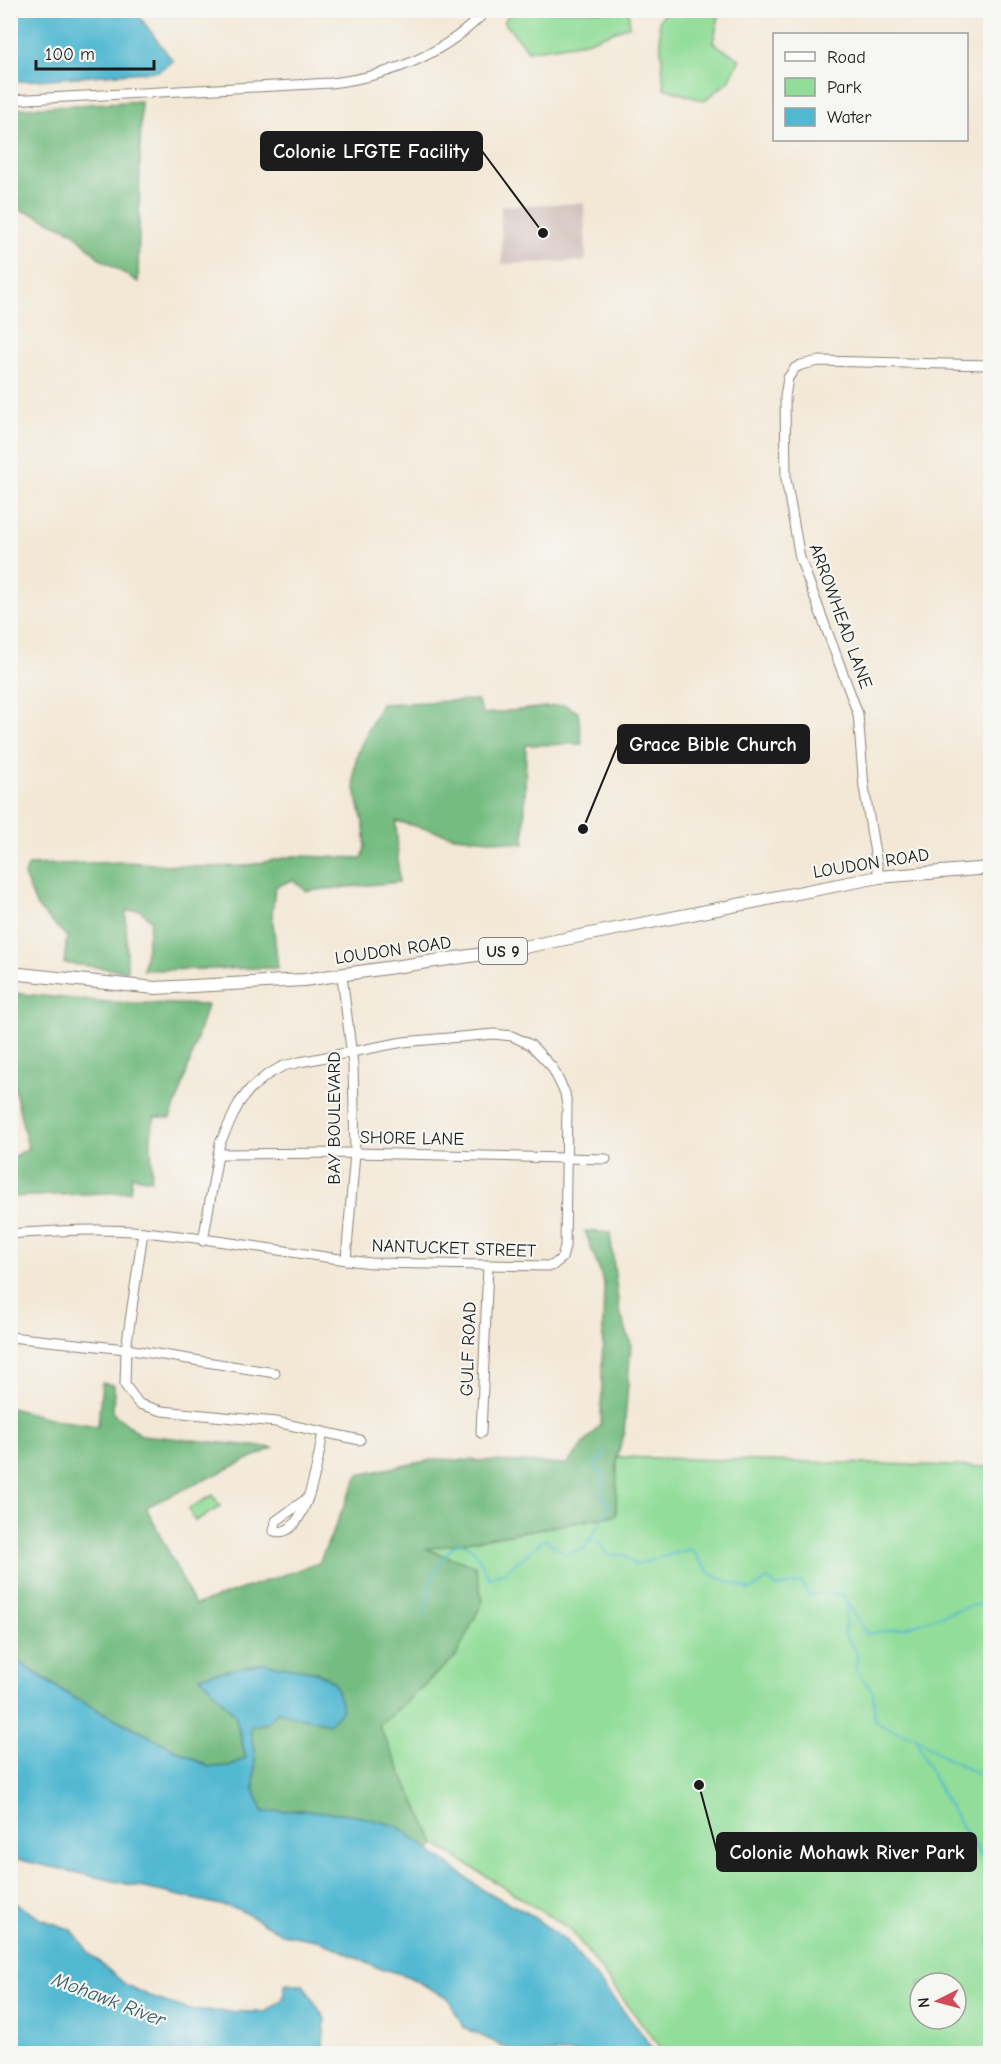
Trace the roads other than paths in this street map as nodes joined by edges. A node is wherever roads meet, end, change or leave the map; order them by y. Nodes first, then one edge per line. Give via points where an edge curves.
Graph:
1 (487, 10) edge
2 (10, 100) edge
3 (990, 364) edge
4 (990, 868) edge
5 (879, 877) junction
6 (10, 974) edge
7 (342, 976) junction
8 (352, 1052) junction
9 (355, 1153) junction
10 (218, 1154) junction
11 (567, 1158) junction
12 (606, 1159) dead end
13 (143, 1232) junction
14 (10, 1234) edge
15 (203, 1241) junction
16 (346, 1260) junction
17 (488, 1266) junction
18 (10, 1337) edge
19 (126, 1349) junction
20 (275, 1373) dead end
21 (322, 1432) junction
22 (481, 1433) dead end
23 (360, 1440) dead end
24 (305, 1500) dead end

1 - 2 street via 439,48 370,78
3 - 5 street, ARROWHEAD LANE via 819,362 795,368 788,378 786,479 792,525 810,587 858,714 864,787
4 - 5 main road, LOUDON ROAD / US 9
5 - 7 main road, LOUDON ROAD / US 9 via 514,949
6 - 7 main road, LOUDON ROAD / US 9 via 155,988
7 - 8 street, BAY BOULEVARD
8 - 9 street, BAY BOULEVARD
8 - 10 street, NANTUCKET STREET via 283,1066 267,1075 239,1103
8 - 11 street, NANTUCKET STREET via 481,1034 521,1040 543,1056 559,1078 567,1105
9 - 10 street, SHORE LANE
9 - 11 street, SHORE LANE
9 - 16 street, BAY BOULEVARD
10 - 15 street, NANTUCKET STREET
11 - 12 street, SHORE LANE
11 - 17 street, NANTUCKET STREET via 562,1258 541,1268
13 - 14 street, NANTUCKET STREET
13 - 15 street, NANTUCKET STREET
13 - 19 street
15 - 16 street, NANTUCKET STREET
16 - 17 street, NANTUCKET STREET
17 - 22 street, GULF ROAD
18 - 19 street
19 - 20 street
19 - 21 street via 125,1385 139,1404 162,1411 276,1422
21 - 23 street
21 - 24 street

